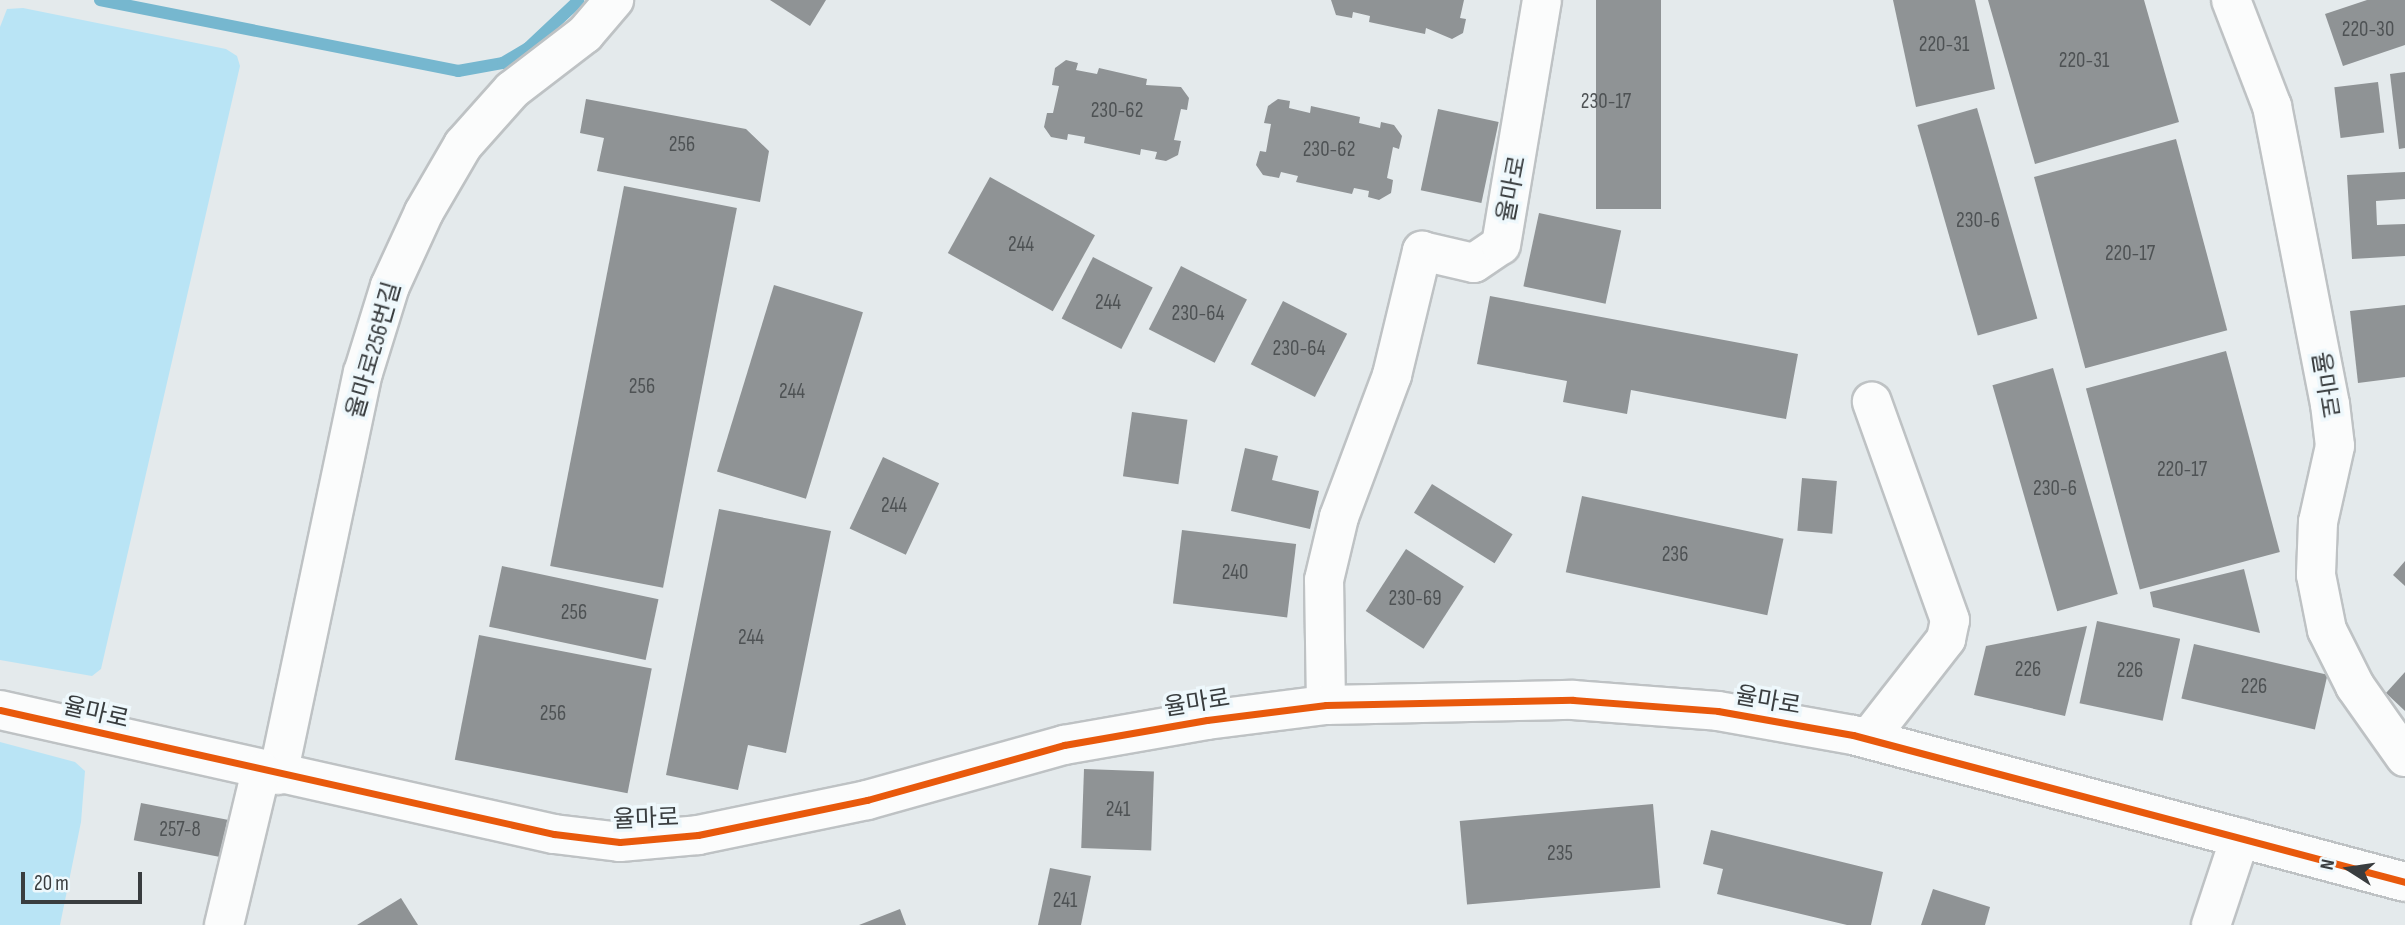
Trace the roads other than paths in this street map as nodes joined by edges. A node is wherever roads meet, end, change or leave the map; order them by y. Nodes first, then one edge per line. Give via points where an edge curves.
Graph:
1 (614, 0) edge
2 (1542, 0) edge
3 (2231, 0) edge
4 (1871, 402) dead end
5 (1326, 705) junction
6 (0, 710) edge
7 (1868, 739) junction
8 (2405, 757) edge
9 (270, 773) junction
10 (2239, 838) junction
11 (2405, 882) edge
12 (224, 925) edge
13 (2211, 925) edge

1 - 9 street, 율마로256번길 via 584,34 512,90 463,145 424,212 390,286 363,373
2 - 5 street, 율마로 via 1501,245 1474,263 1422,251 1392,375 1339,517 1324,580
3 - 8 street, 율마로 via 2272,106 2330,404 2334,446 2318,522 2316,575 2327,630 2355,686
4 - 7 street via 1950,620 1946,639
5 - 7 street, 율마로 via 1573,700 1718,711
5 - 9 street, 율마로 via 1064,745 867,800 698,835 620,842 554,834
6 - 9 street, 율마로
7 - 10 street, 율마로
9 - 12 street
10 - 11 street, 율마로
10 - 13 street

